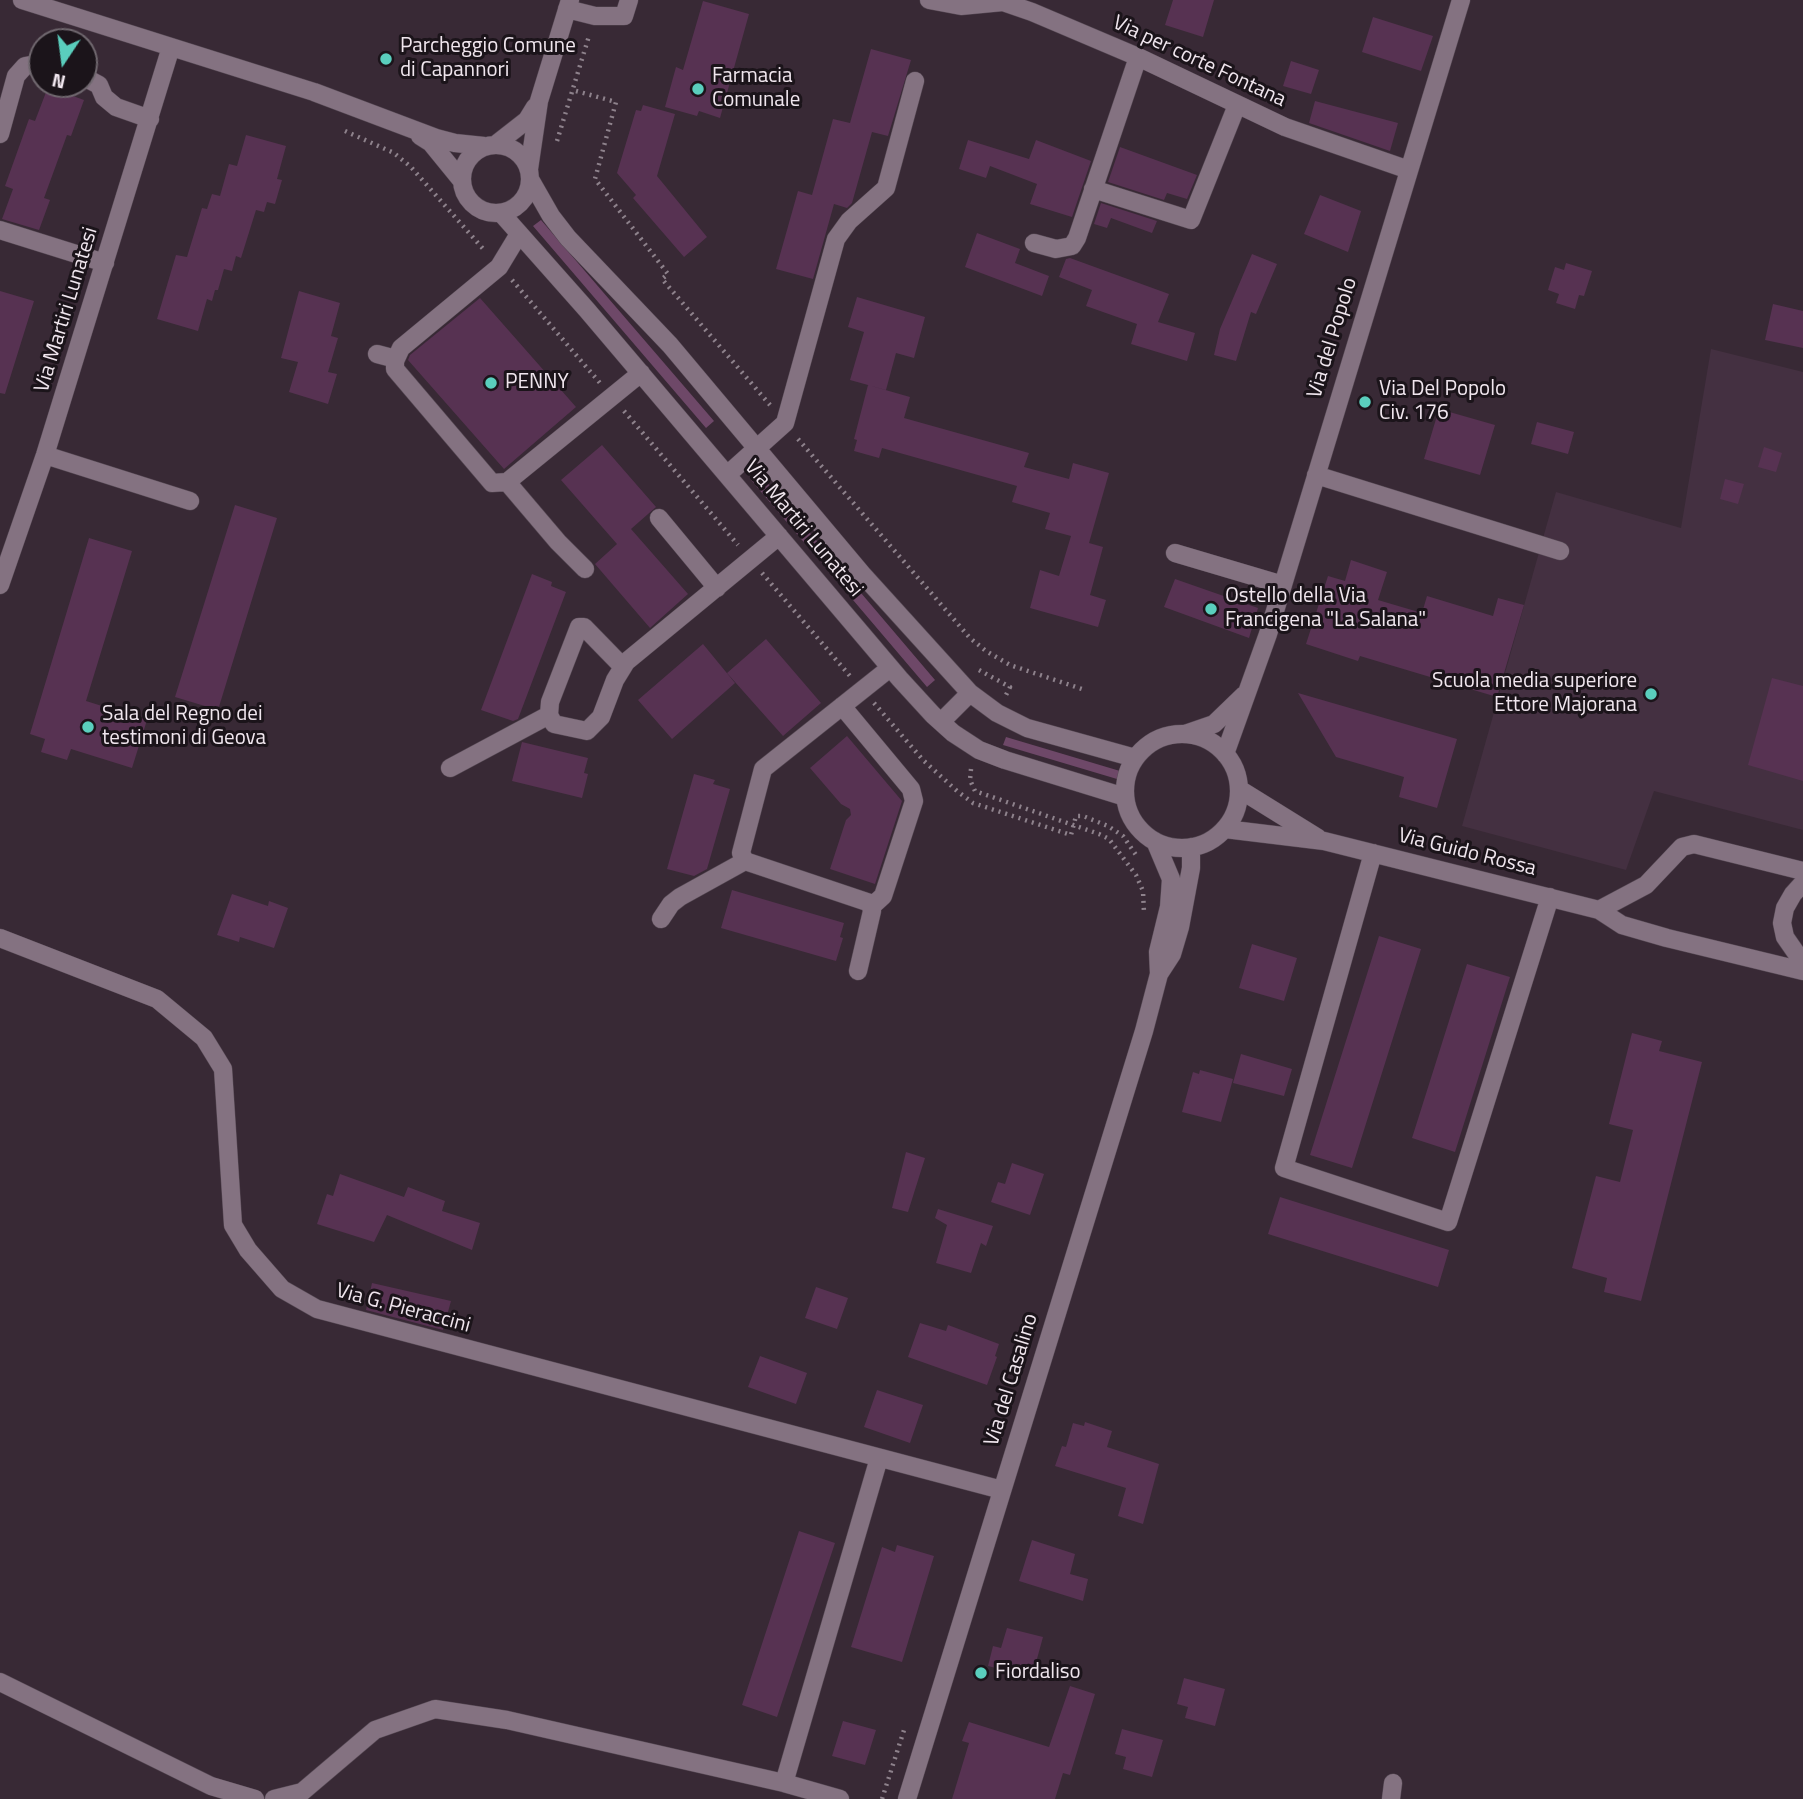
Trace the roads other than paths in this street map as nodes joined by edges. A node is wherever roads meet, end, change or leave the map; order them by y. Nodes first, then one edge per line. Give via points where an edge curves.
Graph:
1 (22, 0) edge
2 (629, 0) edge
3 (929, 0) edge
4 (1461, 0) edge
5 (961, 3) edge
6 (51, 4) edge
7 (568, 4) edge
8 (171, 47) junction
9 (1138, 57) junction
10 (28, 65) edge
11 (915, 81) dead end
12 (98, 84) edge
13 (539, 101) junction
14 (1237, 105) junction
15 (150, 119) junction
16 (408, 128) junction
17 (0, 134) edge
18 (489, 146) junction
19 (1409, 170) junction
20 (530, 175) junction
21 (462, 180) junction
22 (1093, 189) junction
23 (501, 213) junction
24 (0, 230) edge
25 (519, 234) junction
26 (1034, 243) dead end
27 (105, 263) junction
28 (377, 354) dead end
29 (396, 359) junction
30 (640, 373) junction
31 (756, 449) junction
32 (45, 455) junction
33 (727, 475) junction
34 (1315, 475) junction
35 (507, 482) junction
36 (190, 501) dead end
37 (659, 517) dead end
38 (779, 536) junction
39 (1560, 551) dead end
40 (1175, 552) dead end
41 (584, 569) dead end
42 (0, 584) edge
43 (1283, 585) junction
44 (717, 588) junction
45 (623, 667) junction
46 (890, 668) junction
47 (1249, 690) junction
48 (970, 693) junction
49 (842, 706) junction
50 (549, 715) junction
51 (940, 722) junction
52 (1185, 734) junction
53 (1225, 754) junction
54 (1135, 758) junction
55 (450, 768) dead end
56 (1239, 789) junction
57 (1125, 797) junction
58 (1224, 829) junction
59 (1155, 841) junction
60 (1324, 841) junction
61 (1191, 847) junction
62 (1373, 853) junction
63 (745, 861) junction
64 (1803, 872) edge
65 (1803, 883) edge
66 (1550, 897) junction
67 (871, 907) junction
68 (1599, 910) junction
69 (661, 919) dead end
70 (0, 938) edge
71 (1803, 963) edge
72 (858, 971) dead end
73 (1803, 971) edge
74 (1159, 974) junction
75 (880, 1458) junction
76 (1002, 1490) junction
77 (0, 1682) edge
78 (784, 1783) junction
79 (255, 1799) edge
80 (274, 1799) edge
81 (840, 1799) edge
82 (907, 1799) edge

1 - 6 street, Via Martiri Lunatesi
2 - 7 street via 624,16 595,16
3 - 5 street, Via per corte Fontana
4 - 19 street, Via del Popolo
5 - 9 street, Via per corte Fontana via 1003,2
6 - 8 street, Via Martiri Lunatesi
7 - 13 street
8 - 15 street, Via Martiri Lunatesi
8 - 16 street, Via Martiri Lunatesi via 314,92
9 - 14 street, Via per corte Fontana
9 - 22 street
10 - 17 street via 16,76
11 - 31 street via 886,188 836,239 785,423
12 - 15 street via 116,107
13 - 18 street via 527,120
13 - 20 street
14 - 19 street, Via per corte Fontana via 1285,127
14 - 22 street via 1191,220
15 - 27 street, Via Martiri Lunatesi
16 - 18 street, Via Martiri Lunatesi via 456,143
16 - 21 street, Via Martiri Lunatesi via 431,143
18 - 20 street, Via Martiri Lunatesi via 515,150
18 - 21 street via 467,160
19 - 34 street, Via del Popolo
20 - 23 street via 522,202
20 - 31 street, Via Martiri Lunatesi via 568,238 670,345
21 - 23 street, Via Martiri Lunatesi via 469,201
22 - 26 street via 1072,246 1056,249
23 - 25 street, Via Martiri Lunatesi
24 - 27 street
25 - 29 street via 499,267 401,348
25 - 30 street, Via Martiri Lunatesi
27 - 32 street, Via Martiri Lunatesi
28 - 29 street
29 - 35 street via 395,369 492,483
30 - 33 street, Via Martiri Lunatesi
30 - 35 street
31 - 33 street
31 - 48 street, Via Martiri Lunatesi
32 - 36 street
32 - 42 street, Via Martiri Lunatesi
33 - 38 street, Via Martiri Lunatesi
34 - 39 street
34 - 43 street, Via del Popolo
35 - 41 street
37 - 44 street
38 - 44 street
38 - 46 street, Via Martiri Lunatesi
40 - 43 street
43 - 47 street, Via del Popolo
44 - 45 street
45 - 50 street via 601,718 587,731 554,724
45 - 50 street via 579,627
46 - 49 street
46 - 51 street, Via Martiri Lunatesi
47 - 52 street, Via del Popolo via 1214,724
47 - 53 street, Via del Popolo
48 - 51 street
48 - 54 street, Via Martiri Lunatesi via 1027,728
49 - 63 street via 763,769 741,853
49 - 67 street via 911,789 914,801 883,897
50 - 55 street
51 - 57 street, Via Martiri Lunatesi via 979,750
52 - 53 street via 1200,737
52 - 54 street via 1157,740
53 - 56 street
54 - 57 street
56 - 58 street via 1233,817
56 - 60 street, Via Guido Rossa
57 - 59 street via 1135,823
58 - 60 street, Via Guido Rossa
58 - 61 street
59 - 61 street
59 - 74 street, Via del Casalino via 1171,879 1158,952
60 - 62 street, Via Guido Rossa
61 - 74 street, Via del Casalino via 1180,927 1172,954
62 - 66 street, Via Guido Rossa
62 - 66 street via 1284,1168 1448,1222
63 - 67 street via 861,899
63 - 69 street via 680,897
64 - 68 street via 1694,844 1682,847 1646,885
65 - 71 street via 1785,908 1782,923 1785,937
66 - 68 street, Via Guido Rossa
67 - 72 street
68 - 73 street, Via Guido Rossa via 1622,925 1667,939
70 - 75 street, Via G. Pieraccini via 157,999 204,1038 223,1069 233,1224 248,1250 282,1289 317,1309
74 - 76 street, Via del Casalino
75 - 76 street, Via G. Pieraccini
75 - 78 street
76 - 82 street, Via del Casalino
77 - 79 street via 211,1786
78 - 80 street via 507,1720 435,1709 375,1730 302,1792
78 - 81 street

